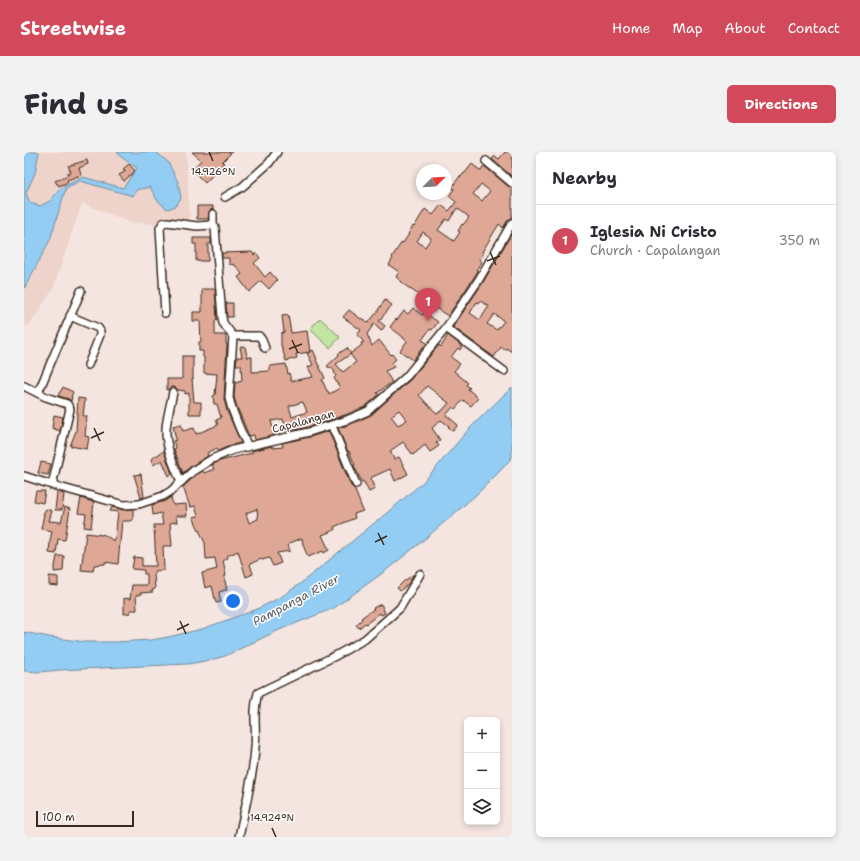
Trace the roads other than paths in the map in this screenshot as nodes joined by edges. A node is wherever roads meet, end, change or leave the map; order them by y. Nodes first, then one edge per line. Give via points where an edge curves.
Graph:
1 (277, 152) edge
2 (486, 162) dead end
3 (512, 182) edge
4 (225, 197) dead end
5 (213, 214) dead end
6 (512, 223) edge
7 (213, 225) junction
8 (81, 291) dead end
9 (165, 313) dead end
10 (70, 316) junction
11 (446, 328) junction
12 (233, 336) junction
13 (264, 348) dead end
14 (88, 365) dead end
15 (504, 371) dead end
16 (24, 386) edge
17 (173, 392) dead end
18 (38, 393) junction
19 (332, 426) junction
20 (248, 447) junction
21 (24, 476) edge
22 (181, 482) junction
23 (52, 484) junction
24 (356, 484) dead end
25 (420, 574) dead end
26 (238, 837) edge

1 - 4 street via 269,163 242,187
2 - 3 street
5 - 7 street
6 - 11 street, Capalangan via 478,281
7 - 9 street via 197,226 168,222 163,223 160,228
7 - 12 street via 223,323
8 - 10 street
10 - 14 street via 100,331
10 - 18 street
11 - 15 street
11 - 19 street, Capalangan via 407,376 382,399 368,411
12 - 13 street via 259,336
12 - 20 street via 230,398 234,416
16 - 18 street
17 - 22 street via 166,428 167,442
18 - 23 street via 67,404 70,409
19 - 20 street, Capalangan
19 - 24 street
20 - 22 street, Capalangan via 212,459
21 - 23 street, Capalangan
22 - 23 street, Capalangan via 163,496 139,504 124,505
25 - 26 street via 400,608 365,639 258,693 254,712 255,747 251,782

